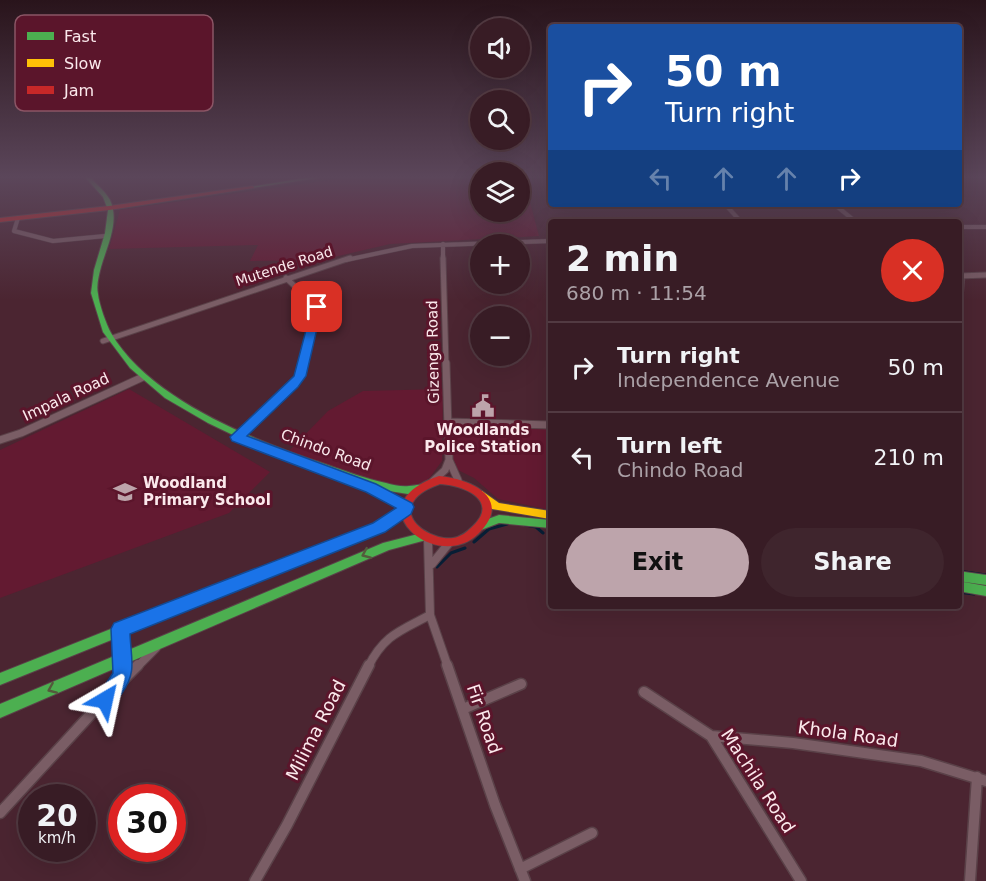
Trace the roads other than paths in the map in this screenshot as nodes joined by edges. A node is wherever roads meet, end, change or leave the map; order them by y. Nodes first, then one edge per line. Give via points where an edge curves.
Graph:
1 (26, 217) edge
2 (105, 217) edge
3 (18, 218) junction
4 (0, 220) edge
5 (986, 227) edge
6 (962, 228) edge
7 (102, 236) junction
8 (548, 240) edge
9 (443, 244) junction
10 (986, 275) edge
11 (962, 276) edge
12 (286, 278) junction
13 (106, 340) junction
14 (140, 378) junction
15 (448, 422) junction
16 (548, 425) edge
17 (239, 436) junction
18 (0, 440) edge
19 (449, 460) junction
20 (458, 480) junction
21 (430, 483) junction
22 (419, 488) junction
23 (482, 495) junction
24 (406, 508) junction
25 (548, 515) edge
26 (548, 524) edge
27 (481, 526) junction
28 (425, 539) junction
29 (450, 542) junction
30 (432, 564) junction
31 (962, 577) edge
32 (986, 580) edge
33 (962, 587) edge
34 (986, 591) edge
35 (430, 615) junction
36 (120, 629) junction
37 (170, 638) junction
38 (122, 658) junction
39 (0, 679) edge
40 (521, 684) dead end
41 (114, 689) junction
42 (644, 692) dead end
43 (463, 709) junction
44 (0, 711) edge
45 (711, 736) junction
46 (982, 779) edge
47 (0, 813) edge
48 (592, 833) dead end
49 (520, 869) junction
50 (255, 881) edge
51 (525, 881) edge
52 (801, 881) edge
53 (970, 881) edge

1 - 3 main road
2 - 7 main road, Chindo Road
3 - 4 main road
3 - 7 street via 14,231 49,240
5 - 6 street
7 - 13 main road, Chindo Road via 88,293 90,310
8 - 9 street, Mutende Road
9 - 12 street, Mutende Road via 359,255
9 - 15 street, Gizenga Road
10 - 11 street
12 - 13 street, Mutende Road
12 - 17 street via 318,311 304,367 294,384
13 - 14 main road, Chindo Road via 116,358
14 - 17 main road, Chindo Road via 181,410
14 - 18 street, Impala Road
15 - 16 street
15 - 19 street, Gizenga Road
17 - 22 main road, Chindo Road via 375,484 397,490
17 - 24 main road, Chindo Road via 371,488
19 - 20 street, Gizenga Road
19 - 21 street via 445,470
20 - 21 main road
20 - 23 main road
21 - 22 main road
22 - 24 main road
23 - 25 main road via 496,506
23 - 27 main road via 486,513
24 - 28 main road via 411,528
24 - 36 main road via 379,527
26 - 27 main road via 499,519
27 - 29 main road via 463,540
28 - 29 main road
28 - 30 street, Fir Road
28 -> 37 main road via 387,546
29 - 30 street
30 - 35 street, Fir Road
31 - 32 main road
33 - 34 main road
35 - 43 street, Fir Road
35 - 50 street, Milima Road via 387,638 377,649
36 - 38 street
36 - 39 main road
37 - 38 main road
37 - 41 street
38 - 41 street via 123,675
38 -> 44 main road
40 - 43 street
41 - 47 street
42 - 45 street, Machila Road
43 - 49 street, Fir Road
45 - 46 street, Khola Road via 921,761
45 - 52 street, Machila Road
46 - 53 street
48 - 49 street
49 - 51 street, Fir Road

